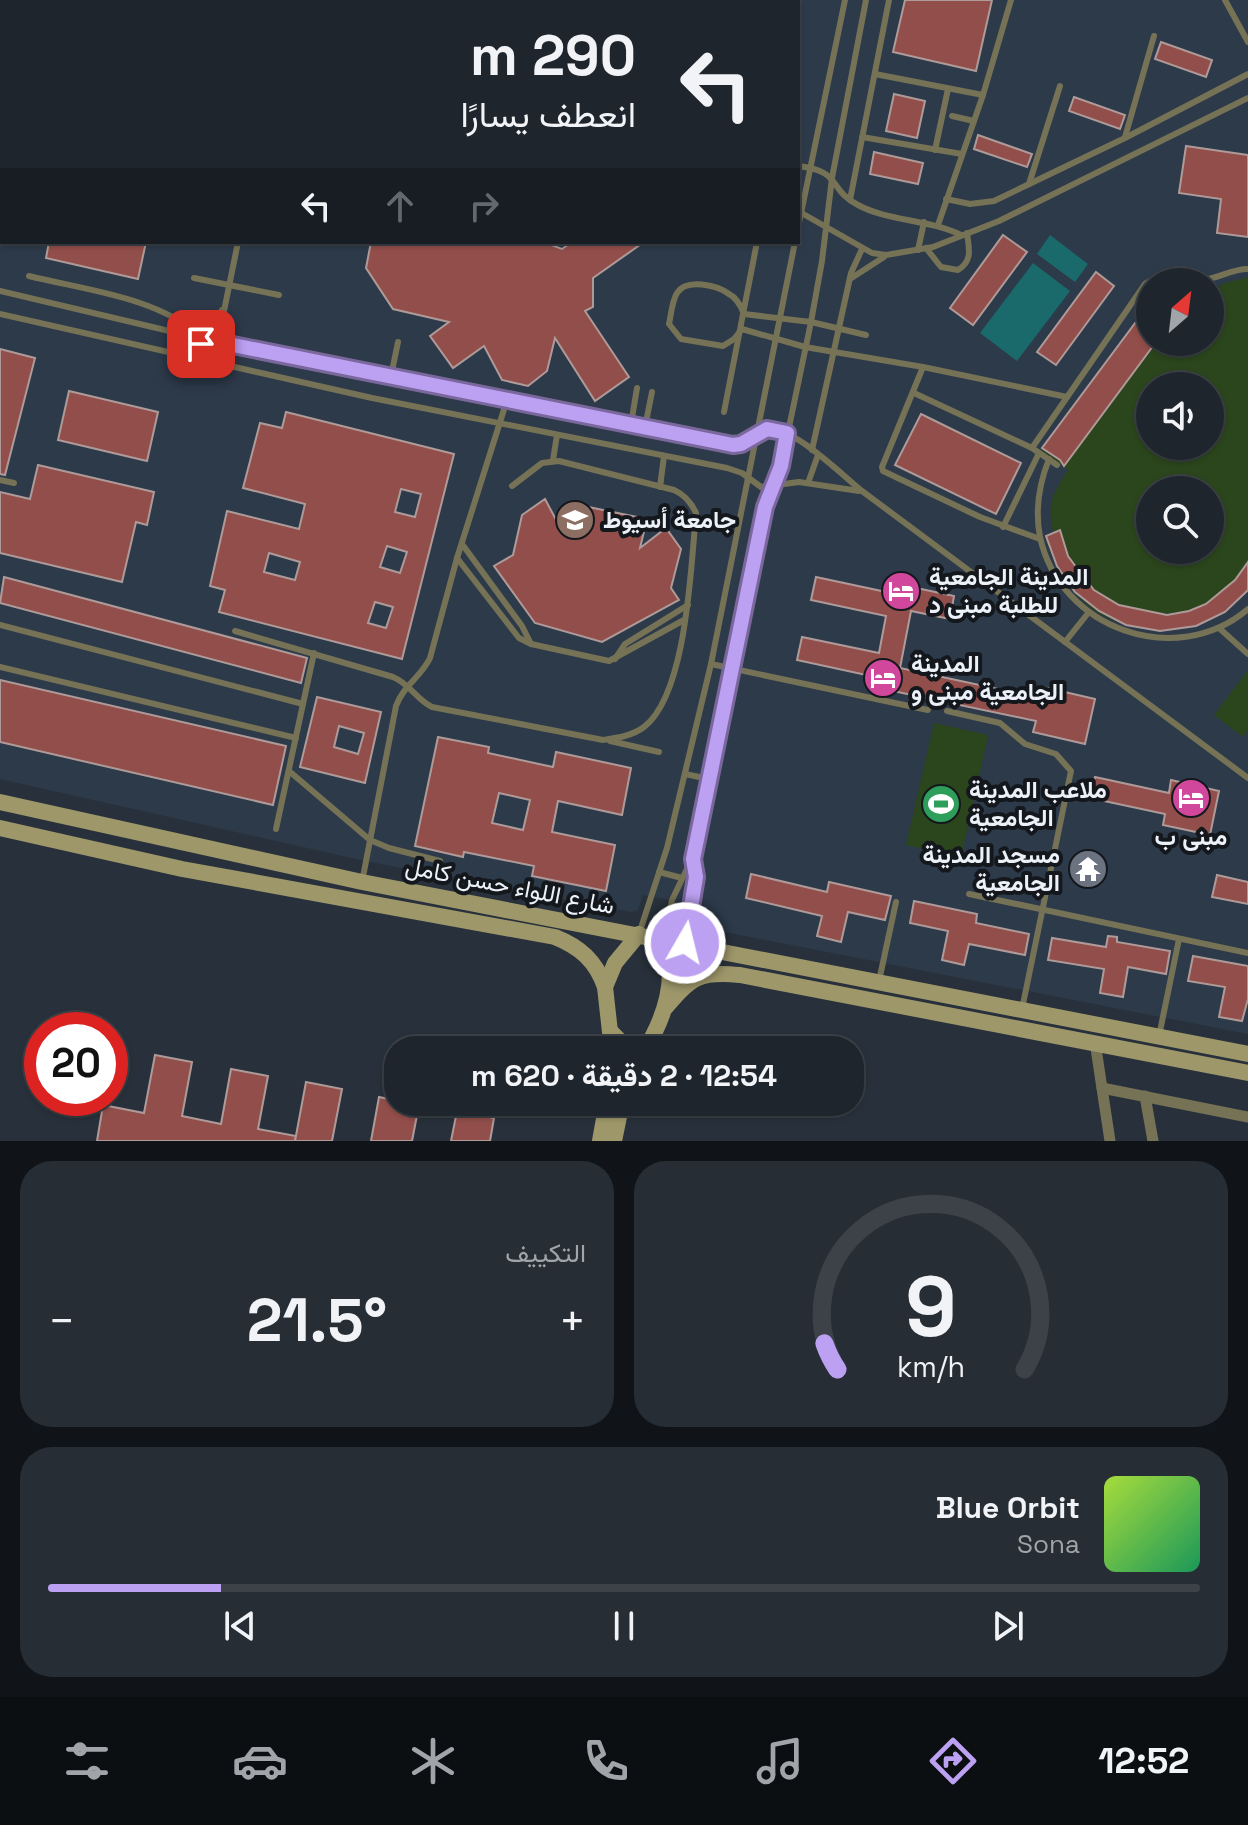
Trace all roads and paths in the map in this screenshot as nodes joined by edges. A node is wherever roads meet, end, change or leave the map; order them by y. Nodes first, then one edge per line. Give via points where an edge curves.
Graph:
1 (845, 0) edge
2 (866, 0) edge
3 (889, 0) edge
4 (1011, 0) edge
5 (1225, 0) edge
6 (1154, 36) dead end
7 (1248, 42) edge
8 (875, 74) junction
9 (1248, 74) edge
10 (1060, 86) dead end
11 (948, 89) junction
12 (983, 95) junction
13 (1248, 98) edge
14 (952, 116) dead end
15 (974, 121) junction
16 (862, 137) junction
17 (1125, 138) junction
18 (935, 150) junction
19 (962, 154) junction
20 (800, 166) edge
21 (811, 167) junction
22 (832, 178) junction
23 (1029, 184) junction
24 (946, 199) junction
25 (850, 200) junction
26 (800, 212) edge
27 (924, 222) junction
28 (938, 225) junction
29 (826, 227) junction
30 (964, 234) junction
31 (238, 244) edge
32 (757, 244) edge
33 (795, 244) edge
34 (862, 249) junction
35 (922, 249) junction
36 (886, 255) junction
37 (1248, 269) edge
38 (29, 276) dead end
39 (194, 278) dead end
40 (850, 279) junction
41 (229, 284) junction
42 (0, 291) edge
43 (279, 295) dead end
44 (224, 307) junction
45 (0, 314) edge
46 (744, 314) junction
47 (781, 317) junction
48 (811, 322) junction
49 (839, 328) junction
50 (742, 329) junction
51 (866, 335) dead end
52 (203, 339) junction
53 (776, 340) junction
54 (398, 342) dead end
55 (225, 343) junction
56 (805, 347) junction
57 (834, 352) junction
58 (201, 361) junction
59 (218, 365) junction
60 (923, 367) junction
61 (391, 376) junction
62 (637, 388) dead end
63 (652, 392) dead end
64 (914, 393) junction
65 (1067, 397) junction
66 (507, 400) junction
67 (724, 412) dead end
68 (499, 424) junction
69 (631, 424) junction
70 (645, 427) junction
71 (758, 432) junction
72 (787, 433) junction
73 (557, 435) junction
74 (1036, 450) junction
75 (815, 453) junction
76 (664, 456) junction
77 (1049, 459) junction
78 (553, 460) junction
79 (1057, 465) dead end
80 (748, 479) junction
81 (0, 480) edge
82 (14, 483) dead end
83 (808, 483) junction
84 (512, 486) dead end
85 (660, 487) junction
86 (772, 487) junction
87 (862, 491) junction
88 (1003, 527) junction
89 (1041, 539) junction
90 (462, 544) junction
91 (457, 558) junction
92 (688, 605) junction
93 (1248, 609) edge
94 (1089, 612) junction
95 (685, 619) junction
96 (0, 625) edge
97 (1219, 628) junction
98 (235, 631) dead end
99 (1065, 642) junction
100 (531, 644) junction
101 (314, 653) junction
102 (1248, 654) edge
103 (615, 659) junction
104 (711, 664) junction
105 (0, 667) edge
106 (732, 669) junction
107 (408, 684) junction
108 (303, 704) junction
109 (928, 710) dead end
110 (947, 711) dead end
111 (296, 738) junction
112 (603, 740) junction
113 (659, 752) dead end
114 (289, 771) junction
115 (685, 774) junction
116 (1248, 778) edge
117 (709, 779) junction
118 (0, 802) edge
119 (0, 828) edge
120 (276, 829) dead end
121 (370, 840) junction
122 (188, 844) junction
123 (693, 859) junction
124 (440, 861) dead end
125 (182, 869) junction
126 (659, 872) junction
127 (682, 878) junction
128 (362, 882) junction
129 (969, 894) dead end
130 (896, 902) dead end
131 (1042, 910) junction
132 (639, 934) junction
133 (1179, 939) junction
134 (665, 940) junction
135 (685, 943) junction
136 (1248, 953) edge
137 (879, 981) junction
138 (605, 987) junction
139 (666, 1007) junction
140 (1022, 1009) junction
141 (1040, 1012) junction
142 (1037, 1031) junction
143 (611, 1032) junction
144 (611, 1036) edge
145 (615, 1036) edge
146 (652, 1036) edge
147 (1165, 1038) junction
148 (1095, 1042) junction
149 (1248, 1054) edge
150 (1170, 1057) junction
151 (1248, 1073) edge
152 (1102, 1088) junction
153 (1145, 1096) junction
154 (604, 1116) edge
155 (619, 1116) edge
156 (1248, 1117) edge
157 (600, 1141) edge
158 (614, 1141) edge
159 (1110, 1141) edge
160 (1153, 1141) edge

1 - 21 lane
2 - 22 lane
3 - 8 lane
4 - 12 lane
5 - 7 lane
6 - 17 lane
8 - 11 lane
8 - 16 lane
9 - 17 lane
10 - 23 lane
11 - 12 lane
11 - 18 lane
12 - 15 lane
13 - 30 lane
14 - 15 lane
15 - 19 lane
16 - 18 lane
16 - 25 lane
17 - 23 lane
18 - 19 lane
19 - 24 lane
20 - 21 lane
21 - 22 lane
21 - 26 lane
22 - 25 lane
22 - 29 lane
23 - 24 lane via 986,203
24 - 28 lane
25 - 27 lane via 871,211
26 - 29 lane
27 - 28 lane
27 - 35 lane
28 - 30 lane
29 - 34 lane
29 - 48 lane
30 - 35 lane
30 - 35 lane via 969,257 958,270 941,267
31 - 41 lane
32 - 46 lane
33 - 47 lane
34 - 36 lane
34 - 40 lane
35 - 36 lane
36 - 40 lane
37 - 65 lane via 1204,280 1167,275 1151,280
38 - 52 lane via 160,309
39 - 41 lane
40 - 49 lane
41 - 43 lane
41 - 44 lane
42 - 52 lane
44 - 52 lane
44 - 55 lane
45 - 58 lane
46 - 47 lane
46 - 50 lane
46 - 50 lane via 726,291 693,283 675,295 669,324 681,339 723,346
47 - 48 lane
47 - 53 lane
48 - 49 lane
48 - 56 lane
49 - 51 lane
49 - 57 lane
50 - 53 lane
50 - 67 lane
52 - 55 lane
52 - 58 lane
53 - 56 lane
53 - 71 lane
54 - 61 lane
55 - 59 lane via 226,355
55 - 61 lane
56 - 57 lane
56 - 72 lane
57 - 60 lane
57 - 75 lane
58 - 59 lane
59 - 68 lane
60 - 64 lane
60 - 65 lane
61 - 66 lane
62 - 69 lane
63 - 70 lane
64 - 74 lane
64 - 88 lane via 883,471
65 - 74 lane
66 - 68 lane
66 - 69 lane
68 - 73 lane
68 - 90 lane
69 - 70 lane
70 - 71 lane via 733,445
71 - 72 lane
71 - 80 lane
72 - 75 lane
72 - 86 lane
73 - 76 lane
73 - 78 lane
74 - 77 lane
74 - 88 lane
75 - 83 lane
75 - 87 lane
76 - 80 lane via 727,468
76 - 85 lane
77 - 79 lane
77 - 89 lane via 1038,498
78 - 84 lane
78 - 85 lane
80 - 86 lane via 756,486
80 - 104 lane
81 - 82 lane
83 - 86 lane
83 - 87 lane
85 - 92 lane via 680,493 696,513
86 - 106 lane
87 - 99 lane
88 - 89 lane
89 - 94 lane via 1059,580
90 - 91 lane
90 - 100 lane
91 - 100 lane via 511,630
91 - 107 lane via 430,658
92 - 95 lane
92 - 103 lane via 625,644
93 - 97 lane
94 - 97 lane via 1142,637 1188,638
94 - 99 lane
95 - 103 lane
95 - 112 lane via 670,689 655,716 631,735
96 - 108 lane
97 - 102 lane
98 - 101 lane
99 - 116 lane
100 - 103 lane via 602,661
101 - 107 lane
101 - 108 lane
104 - 106 lane
104 - 115 lane
105 - 111 lane
106 - 109 lane
106 - 117 lane
107 - 112 lane via 432,707
107 - 121 lane via 396,706
108 - 111 lane
110 - 131 lane via 1000,723 1025,744 1056,754 1071,771
111 - 114 lane
112 - 113 lane
114 - 120 lane
114 - 121 lane
115 - 117 lane
115 - 126 lane
117 - 123 lane
118 - 122 main road, شارع اللواء حسن كامل
119 - 125 main road, شارع اللواء حسن كامل
121 - 124 lane
121 - 128 lane
122 - 125 main road
122 - 128 main road, شارع اللواء حسن كامل
123 - 127 lane
123 - 135 lane via 696,877
125 - 138 main road, شارع اللواء حسن كامل via 555,937 587,956
126 - 127 lane
126 - 132 lane
127 - 134 lane via 668,913
128 - 132 main road, شارع اللواء حسن كامل
129 - 131 lane
130 - 137 lane
131 - 133 lane
131 - 140 lane
132 - 134 main road, شارع اللواء حسن كامل
132 - 138 main road via 615,963
133 - 136 lane
133 - 147 lane
134 - 135 main road, شارع اللواء حسن كامل
134 - 139 main road via 671,966
135 - 137 main road, شارع اللواء حسن كامل
137 - 140 main road, شارع اللواء حسن كامل
138 - 143 main road
139 - 142 main road via 693,979 724,974
139 - 146 main road
140 - 141 main road, شارع اللواء حسن كامل
141 - 142 main road
141 - 147 main road, شارع اللواء حسن كامل
142 - 148 main road
143 - 144 main road
143 - 145 main road
147 - 149 main road, شارع اللواء حسن كامل
147 - 150 main road
148 - 150 main road
148 - 152 street
150 - 151 main road
152 - 153 street
152 - 159 street
153 - 156 street
153 - 160 street
154 - 157 main road
155 - 158 main road

